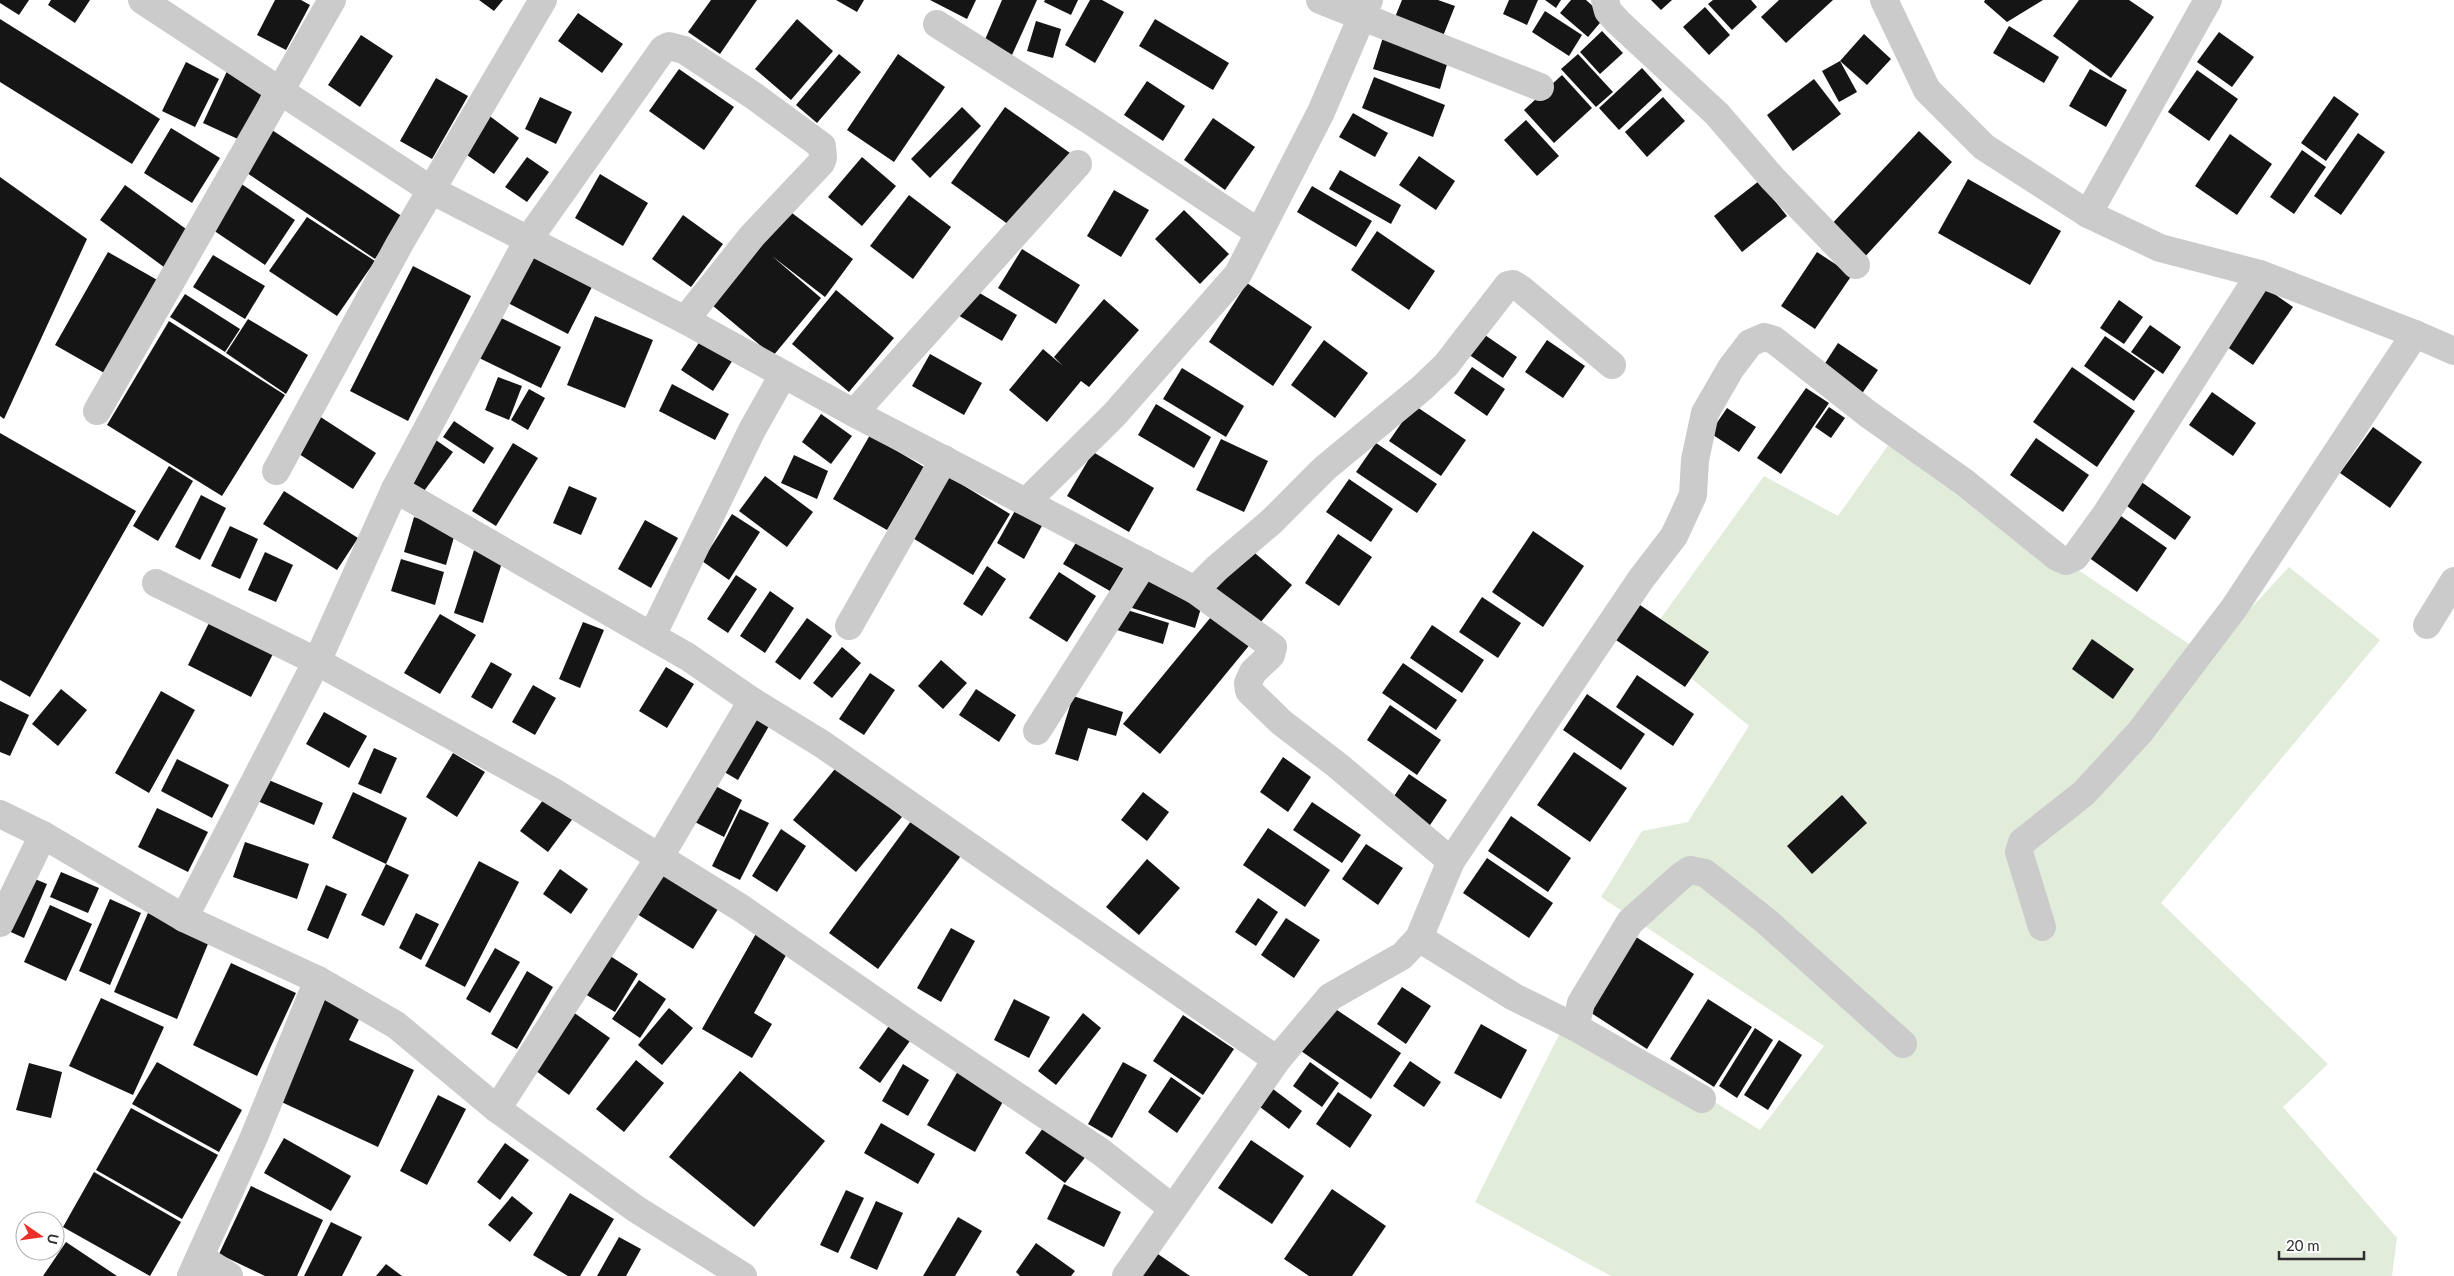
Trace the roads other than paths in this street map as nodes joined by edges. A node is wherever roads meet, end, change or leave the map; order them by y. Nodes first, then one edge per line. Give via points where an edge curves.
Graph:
1 (142, 0) edge
2 (332, 0) edge
3 (542, 0) edge
4 (1320, 0) edge
5 (1606, 0) edge
6 (1884, 0) edge
7 (2208, 0) edge
8 (1365, 9) edge
9 (937, 24) dead end
10 (1540, 87) dead end
11 (280, 91) junction
12 (1078, 164) dead end
13 (430, 190) junction
14 (2088, 214) junction
15 (1258, 232) junction
16 (528, 240) junction
17 (1856, 265) dead end
18 (2260, 274) junction
19 (685, 320) junction
20 (2415, 334) junction
21 (2454, 351) edge
22 (1612, 365) dead end
23 (784, 375) junction
24 (97, 411) dead end
25 (854, 413) junction
26 (944, 459) junction
27 (276, 471) dead end
28 (395, 489) junction
29 (1026, 502) junction
30 (1144, 563) junction
31 (2454, 581) edge
32 (156, 583) dead end
33 (1195, 590) junction
34 (2427, 625) dead end
35 (849, 626) dead end
36 (652, 636) junction
37 (316, 661) junction
38 (752, 701) junction
39 (1037, 731) dead end
40 (0, 814) edge
41 (43, 835) junction
42 (660, 858) junction
43 (1451, 861) junction
44 (184, 918) junction
45 (0, 923) edge
46 (2042, 927) dead end
47 (1419, 938) junction
48 (318, 980) junction
49 (1575, 1027) junction
50 (1903, 1044) dead end
51 (1277, 1060) junction
52 (1702, 1099) dead end
53 (497, 1109) junction
54 (1172, 1208) junction
55 (196, 1267) edge
56 (229, 1276) edge
57 (743, 1276) edge
58 (1126, 1276) edge

1 - 11 street
2 - 11 street
3 - 13 street
4 - 8 street
5 - 17 street via 1608,11 1618,22 1712,108 1773,179
6 - 14 street via 1927,90 1984,147
7 - 14 street
8 - 10 street
8 - 15 street via 1321,112
9 - 15 street
11 - 13 street
11 - 24 street
12 - 25 street
13 - 16 street
13 - 27 street
14 - 18 street via 2160,248
15 - 29 street via 1238,274 1114,415
16 - 19 street
16 - 19 street via 662,49 676,46 684,50 822,146 823,158 752,236
16 - 28 street
18 - 20 street
18 - 43 street via 2106,514 2075,557 2066,561 2056,557 1964,482 1868,414 1774,340 1764,337 1750,343 1705,413 1695,460 1692,496 1674,536 1635,587
19 - 23 street
20 - 21 street
20 - 46 street via 2234,608 2140,732 2084,793 2022,842 2019,852
22 - 33 street via 1521,289 1512,284 1508,286 1446,365 1325,468
23 - 25 street
23 - 36 street via 752,430
25 - 26 street
26 - 29 street
26 - 35 street
28 - 36 street
28 - 37 street
29 - 30 street
30 - 33 street
30 - 39 street
31 - 34 street
32 - 37 street
33 - 43 street via 1273,647 1271,655 1250,678 1249,692
36 - 38 street
37 - 42 street via 552,791
37 - 44 street
38 - 42 street
38 - 51 street via 822,744
40 - 41 street
41 - 44 street
41 - 45 street
42 - 53 street
42 - 54 street via 741,908 1101,1152
43 - 47 street
44 - 48 street
47 - 49 street via 1514,997
47 - 51 street via 1402,956 1330,997
48 - 53 street via 396,1025
48 - 55 street via 254,1137
49 - 50 street via 1581,1003 1630,922 1690,870 1705,873 1766,921
49 - 52 street
51 - 54 street
53 - 57 street via 636,1209
54 - 58 street
55 - 56 street

